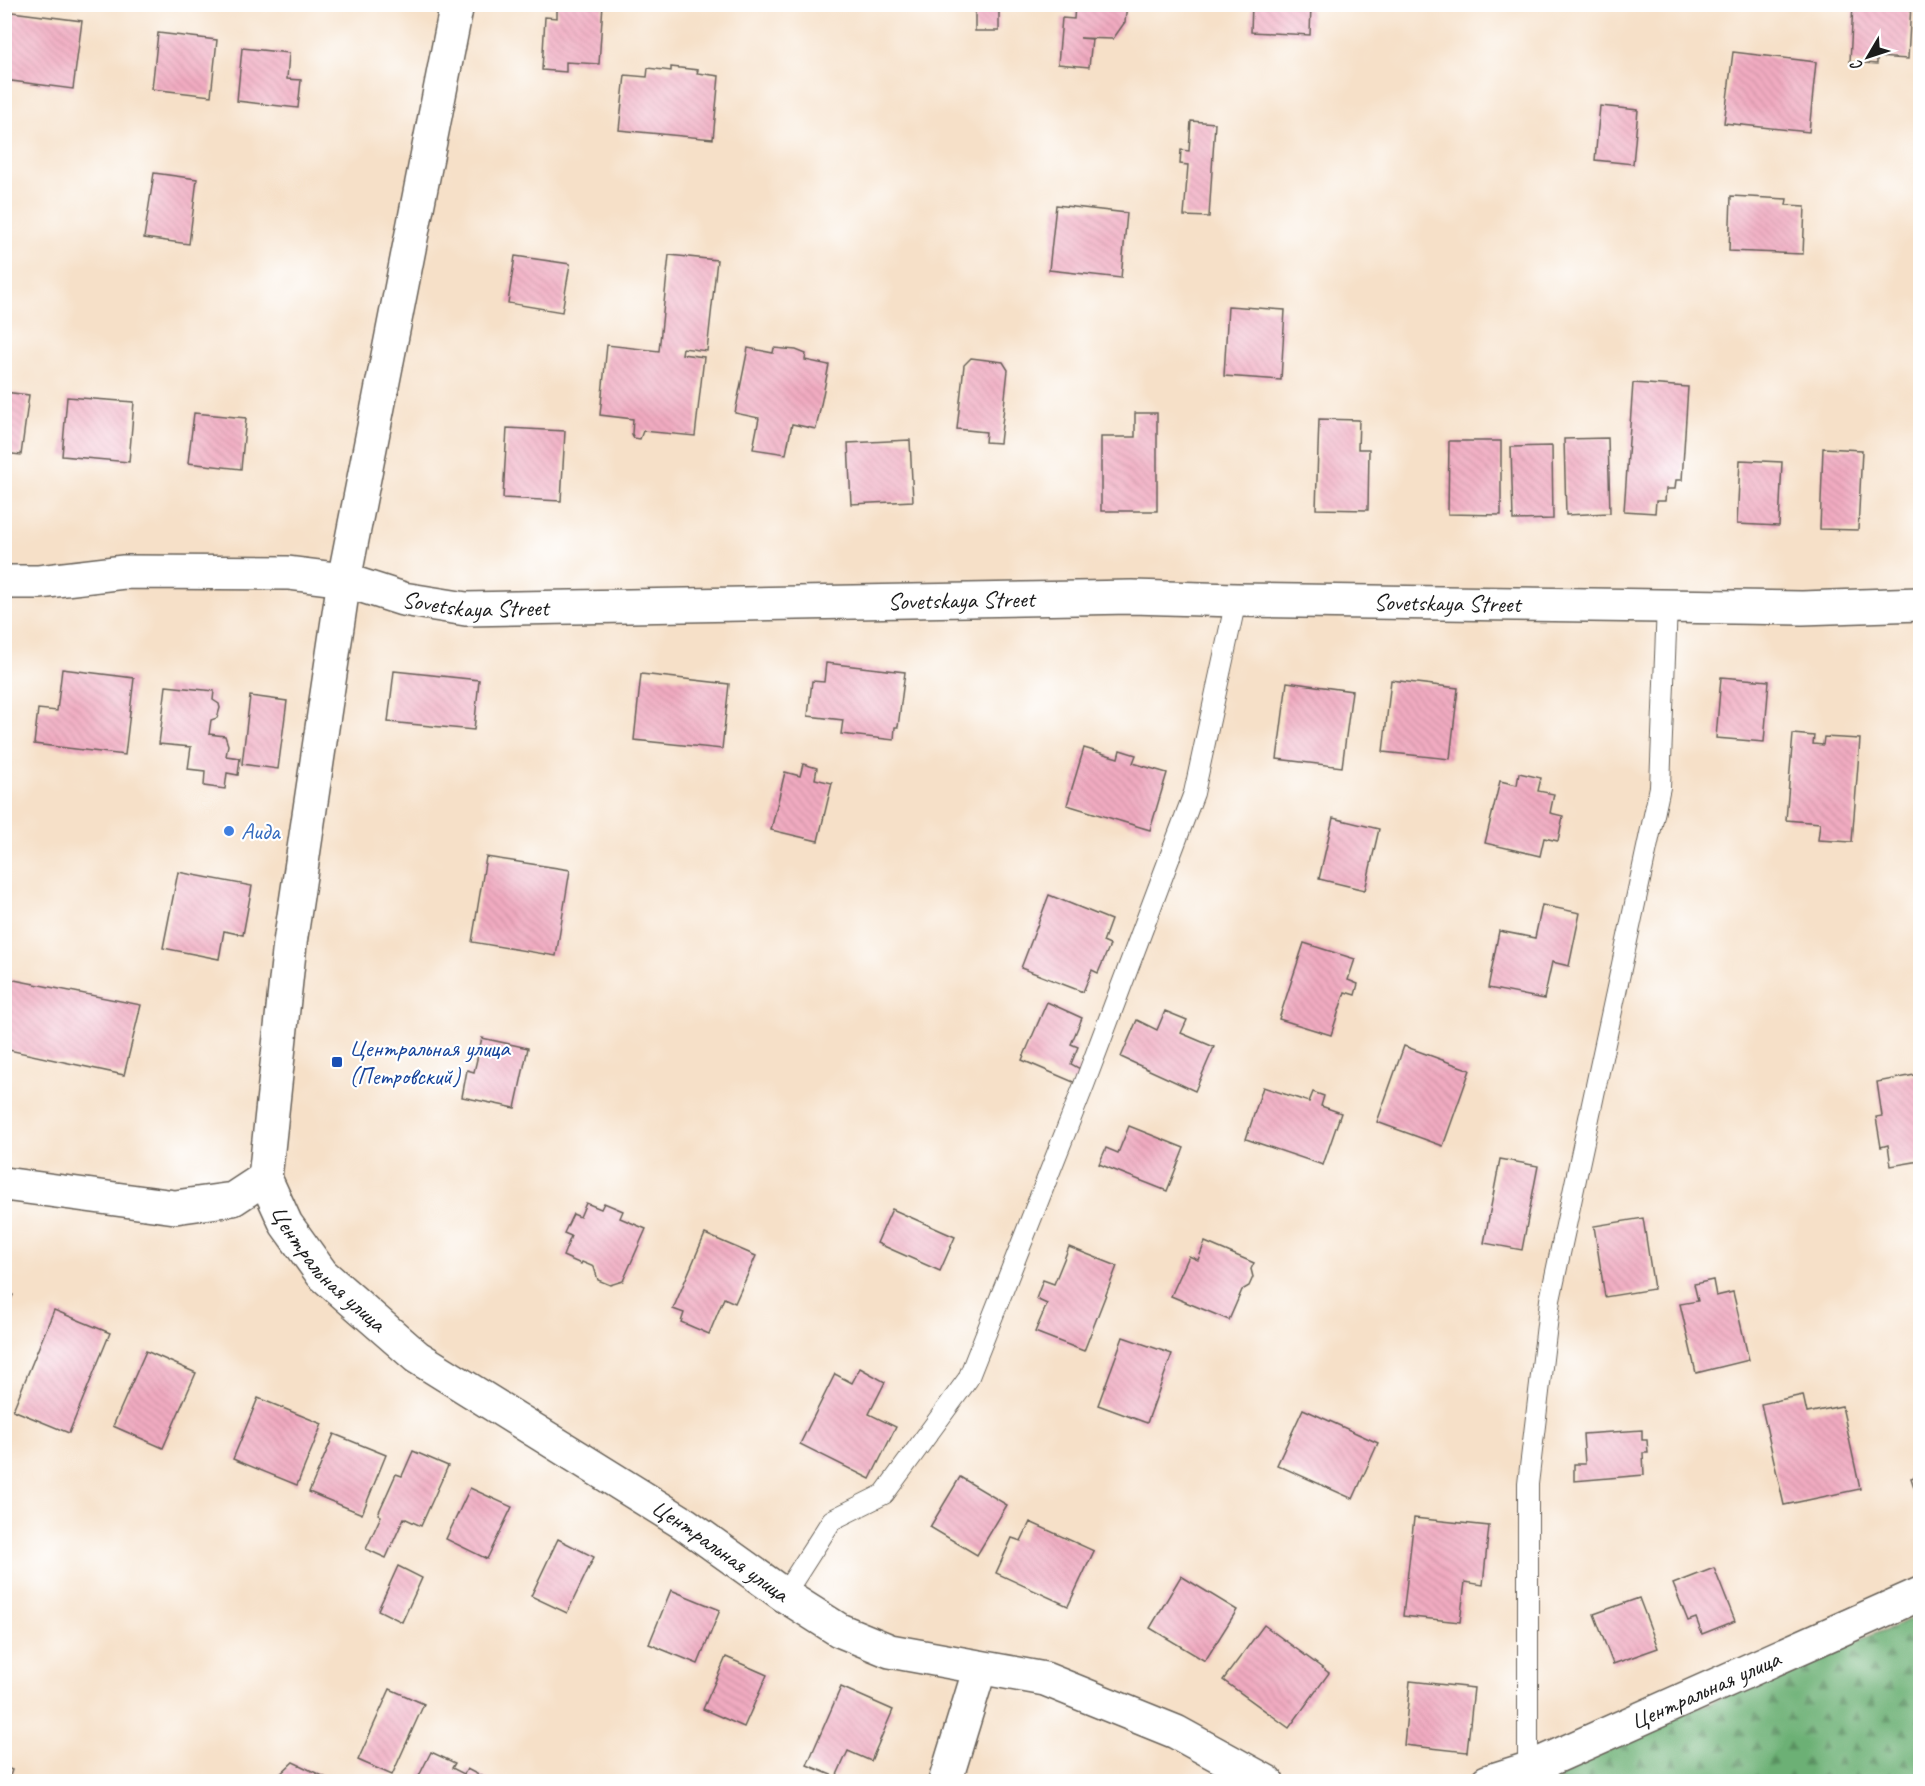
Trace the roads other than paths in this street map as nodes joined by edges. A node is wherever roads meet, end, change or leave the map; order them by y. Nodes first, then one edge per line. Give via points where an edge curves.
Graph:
1 (457, 4) edge
2 (344, 580) junction
3 (4, 582) edge
4 (1236, 600) junction
5 (1920, 604) edge
6 (1667, 605) junction
7 (264, 1178) junction
8 (4, 1184) edge
9 (1920, 1594) edge
10 (784, 1595) junction
11 (980, 1668) junction
12 (1528, 1769) junction
13 (945, 1782) edge
14 (1267, 1782) edge
15 (1486, 1782) edge

1 - 2 street
2 - 3 street, Sovetskaya Street via 288,573 124,572
2 - 4 street, Sovetskaya Street via 403,599 466,609 1132,597
2 - 7 street via 290,943
4 - 6 street, Sovetskaya Street
4 - 10 lane via 1194,793 968,1379 884,1494 832,1520
5 - 6 street, Sovetskaya Street via 1802,608
6 - 12 lane via 1660,787 1550,1300 1529,1472
7 - 8 street via 233,1199 175,1207
7 - 10 street, Центральная улица via 286,1224 322,1274 417,1357 685,1524
9 - 12 street, Центральная улица
10 - 11 street, Центральная улица via 839,1630 890,1651
11 - 13 street
11 - 14 street, Центральная улица via 1045,1679 1176,1732
12 - 15 street, Центральная улица

